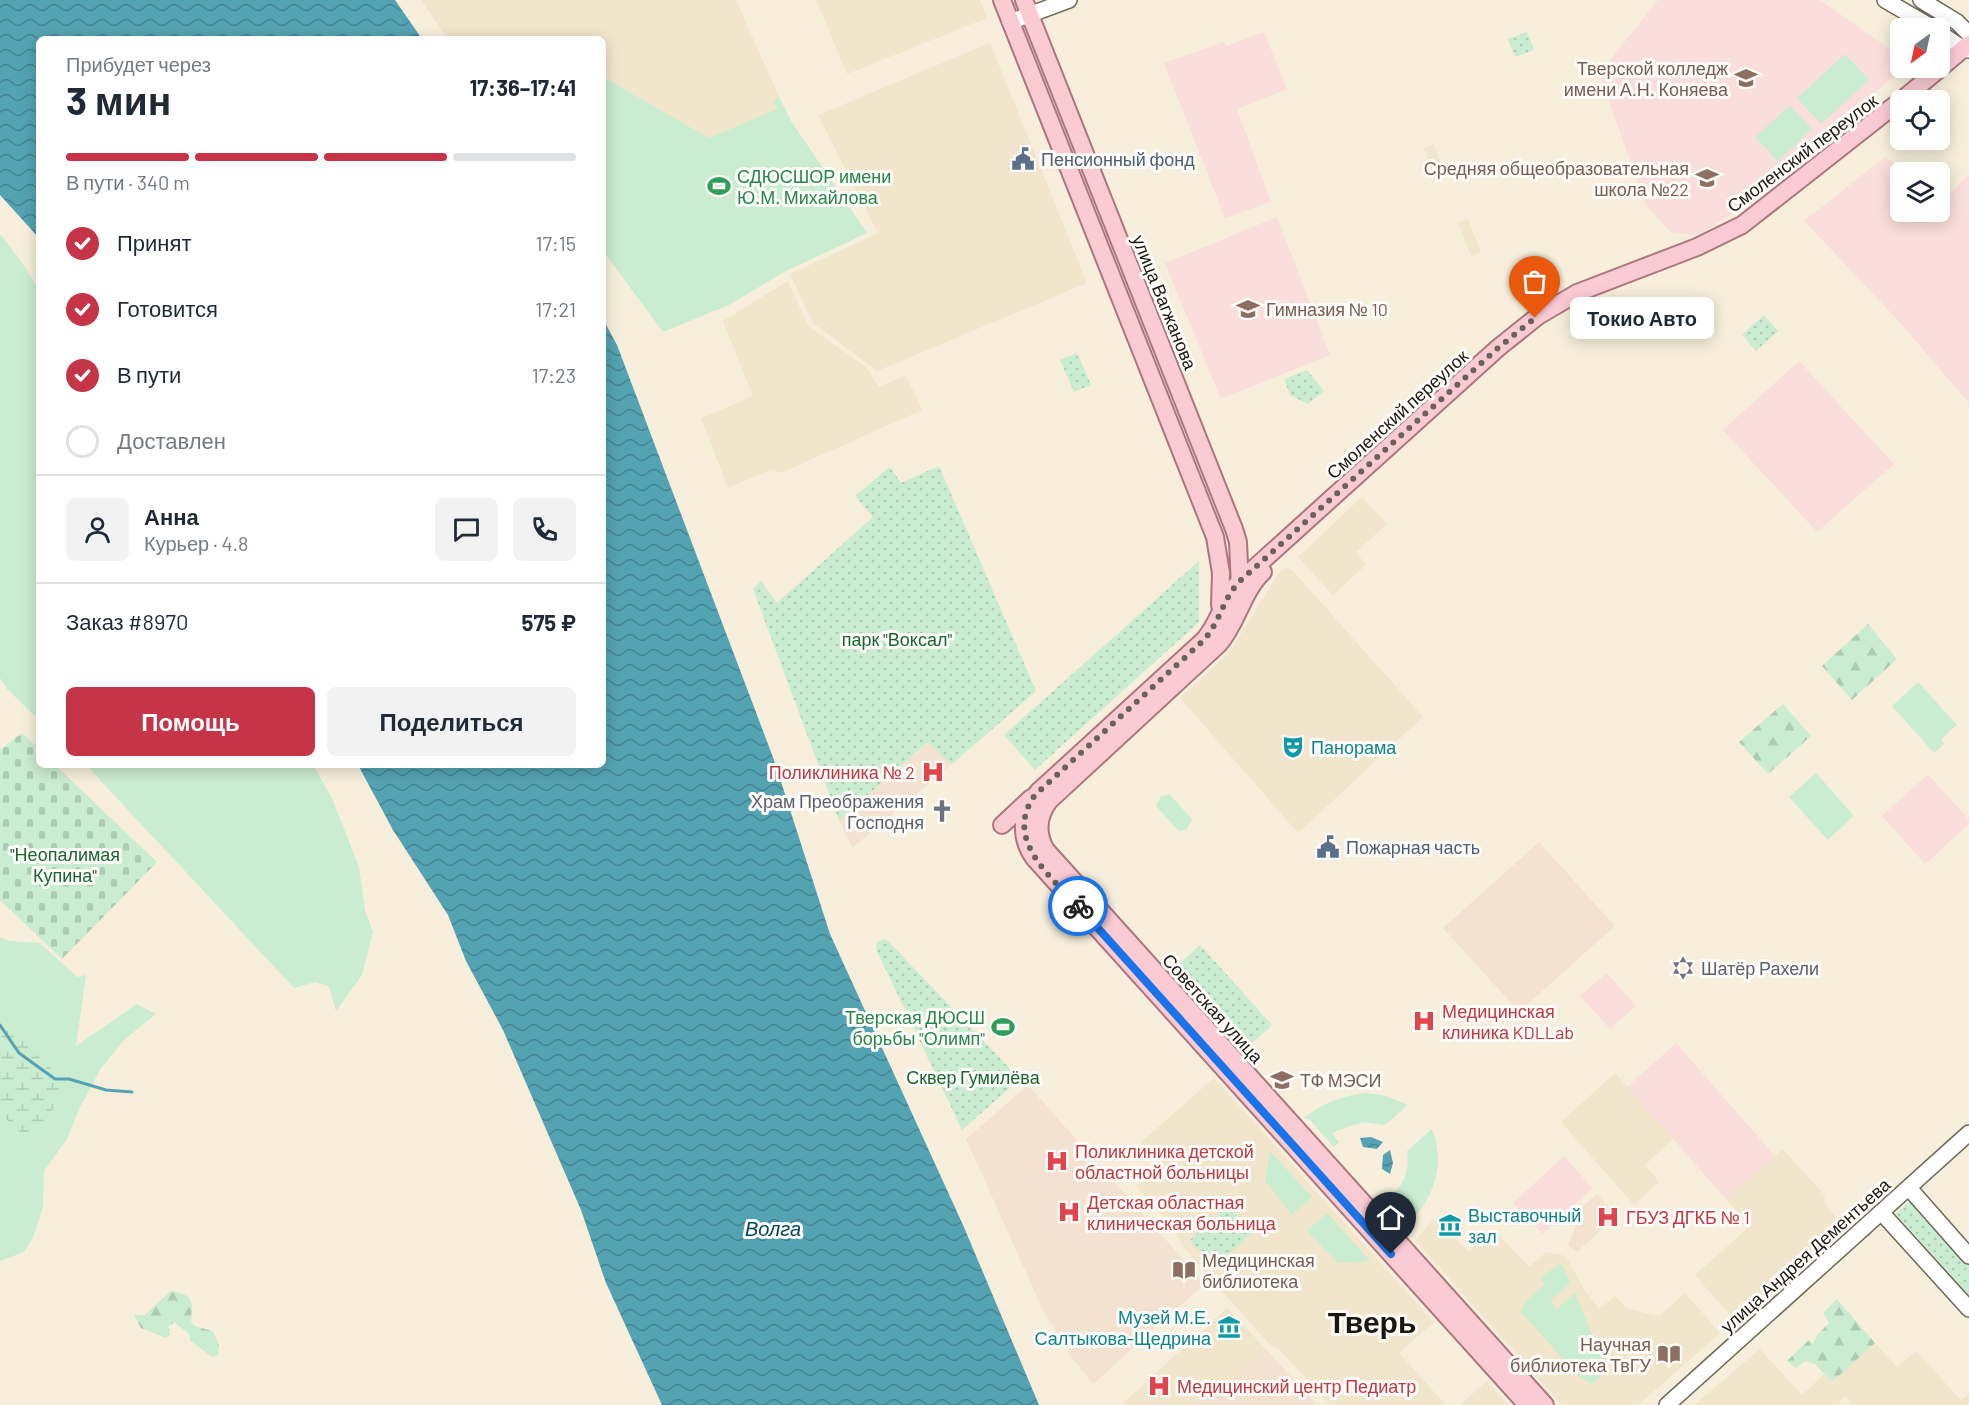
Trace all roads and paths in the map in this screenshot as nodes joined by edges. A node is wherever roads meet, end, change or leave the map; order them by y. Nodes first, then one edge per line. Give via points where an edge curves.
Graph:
1 (1002, 0) edge
2 (1069, 0) edge
3 (1885, 0) edge
4 (1921, 0) edge
5 (1027, 7) edge
6 (1911, 18) edge
7 (1913, 18) edge
8 (1010, 22) junction
9 (1950, 39) edge
10 (1967, 50) edge
11 (1950, 61) edge
12 (1926, 78) edge
13 (1913, 90) edge
14 (1928, 90) edge
15 (1890, 110) edge
16 (1890, 122) edge
17 (1215, 537) junction
18 (1238, 542) junction
19 (1274, 557) junction
20 (1247, 566) junction
21 (1226, 619) junction
22 (1038, 792) junction
23 (1002, 825) dead end
24 (1040, 854) junction
25 (1281, 1132) junction
26 (1969, 1133) edge
27 (1305, 1138) junction
28 (1909, 1188) junction
29 (1881, 1212) junction
30 (1372, 1233) junction
31 (1402, 1235) junction
32 (1969, 1256) edge
33 (1969, 1309) edge
34 (1527, 1405) edge
35 (1545, 1405) edge
36 (1667, 1405) edge

1 - 8 main road
2 - 5 street
3 - 6 street
4 - 7 street via 1922,11
4 - 10 street via 1957,22
5 - 8 street
5 - 18 main road, улица Вагжанова
8 - 17 main road
9 - 10 street
10 - 11 main road, Смоленский переулок
10 - 14 main road
12 - 13 main road, Смоленский переулок
15 - 19 main road, Смоленский переулок via 1736,228 1681,254 1584,290 1538,316 1498,348
16 - 19 main road, Смоленский переулок via 1778,211 1740,236 1701,256 1580,300 1539,325
17 - 20 main road
17 - 21 main road
18 - 19 main road via 1251,553
18 - 20 main road, улица Вагжанова
19 - 20 main road, Смоленский переулок
19 - 21 main road, Смоленский переулок
20 - 21 main road, улица Вагжанова via 1240,581 1239,604
21 - 22 main road, Смоленский переулок
21 - 24 main road, Смоленский переулок via 1219,644 1049,801 1039,825
22 - 23 main road
22 - 24 main road, Смоленский переулок via 1027,810 1024,826 1026,843
24 - 25 main road, Советская улица
24 - 27 main road, Советская улица
25 - 27 main road
25 - 30 main road, Советская улица
26 - 28 street, улица Андрея Дементьева
27 - 31 main road, Советская улица
28 - 29 street, улица Андрея Дементьева
28 - 32 street
29 - 33 street
29 - 36 street, улица Андрея Дементьева
30 - 31 main road
30 - 34 main road, Советская улица
31 - 35 main road, Советская улица

